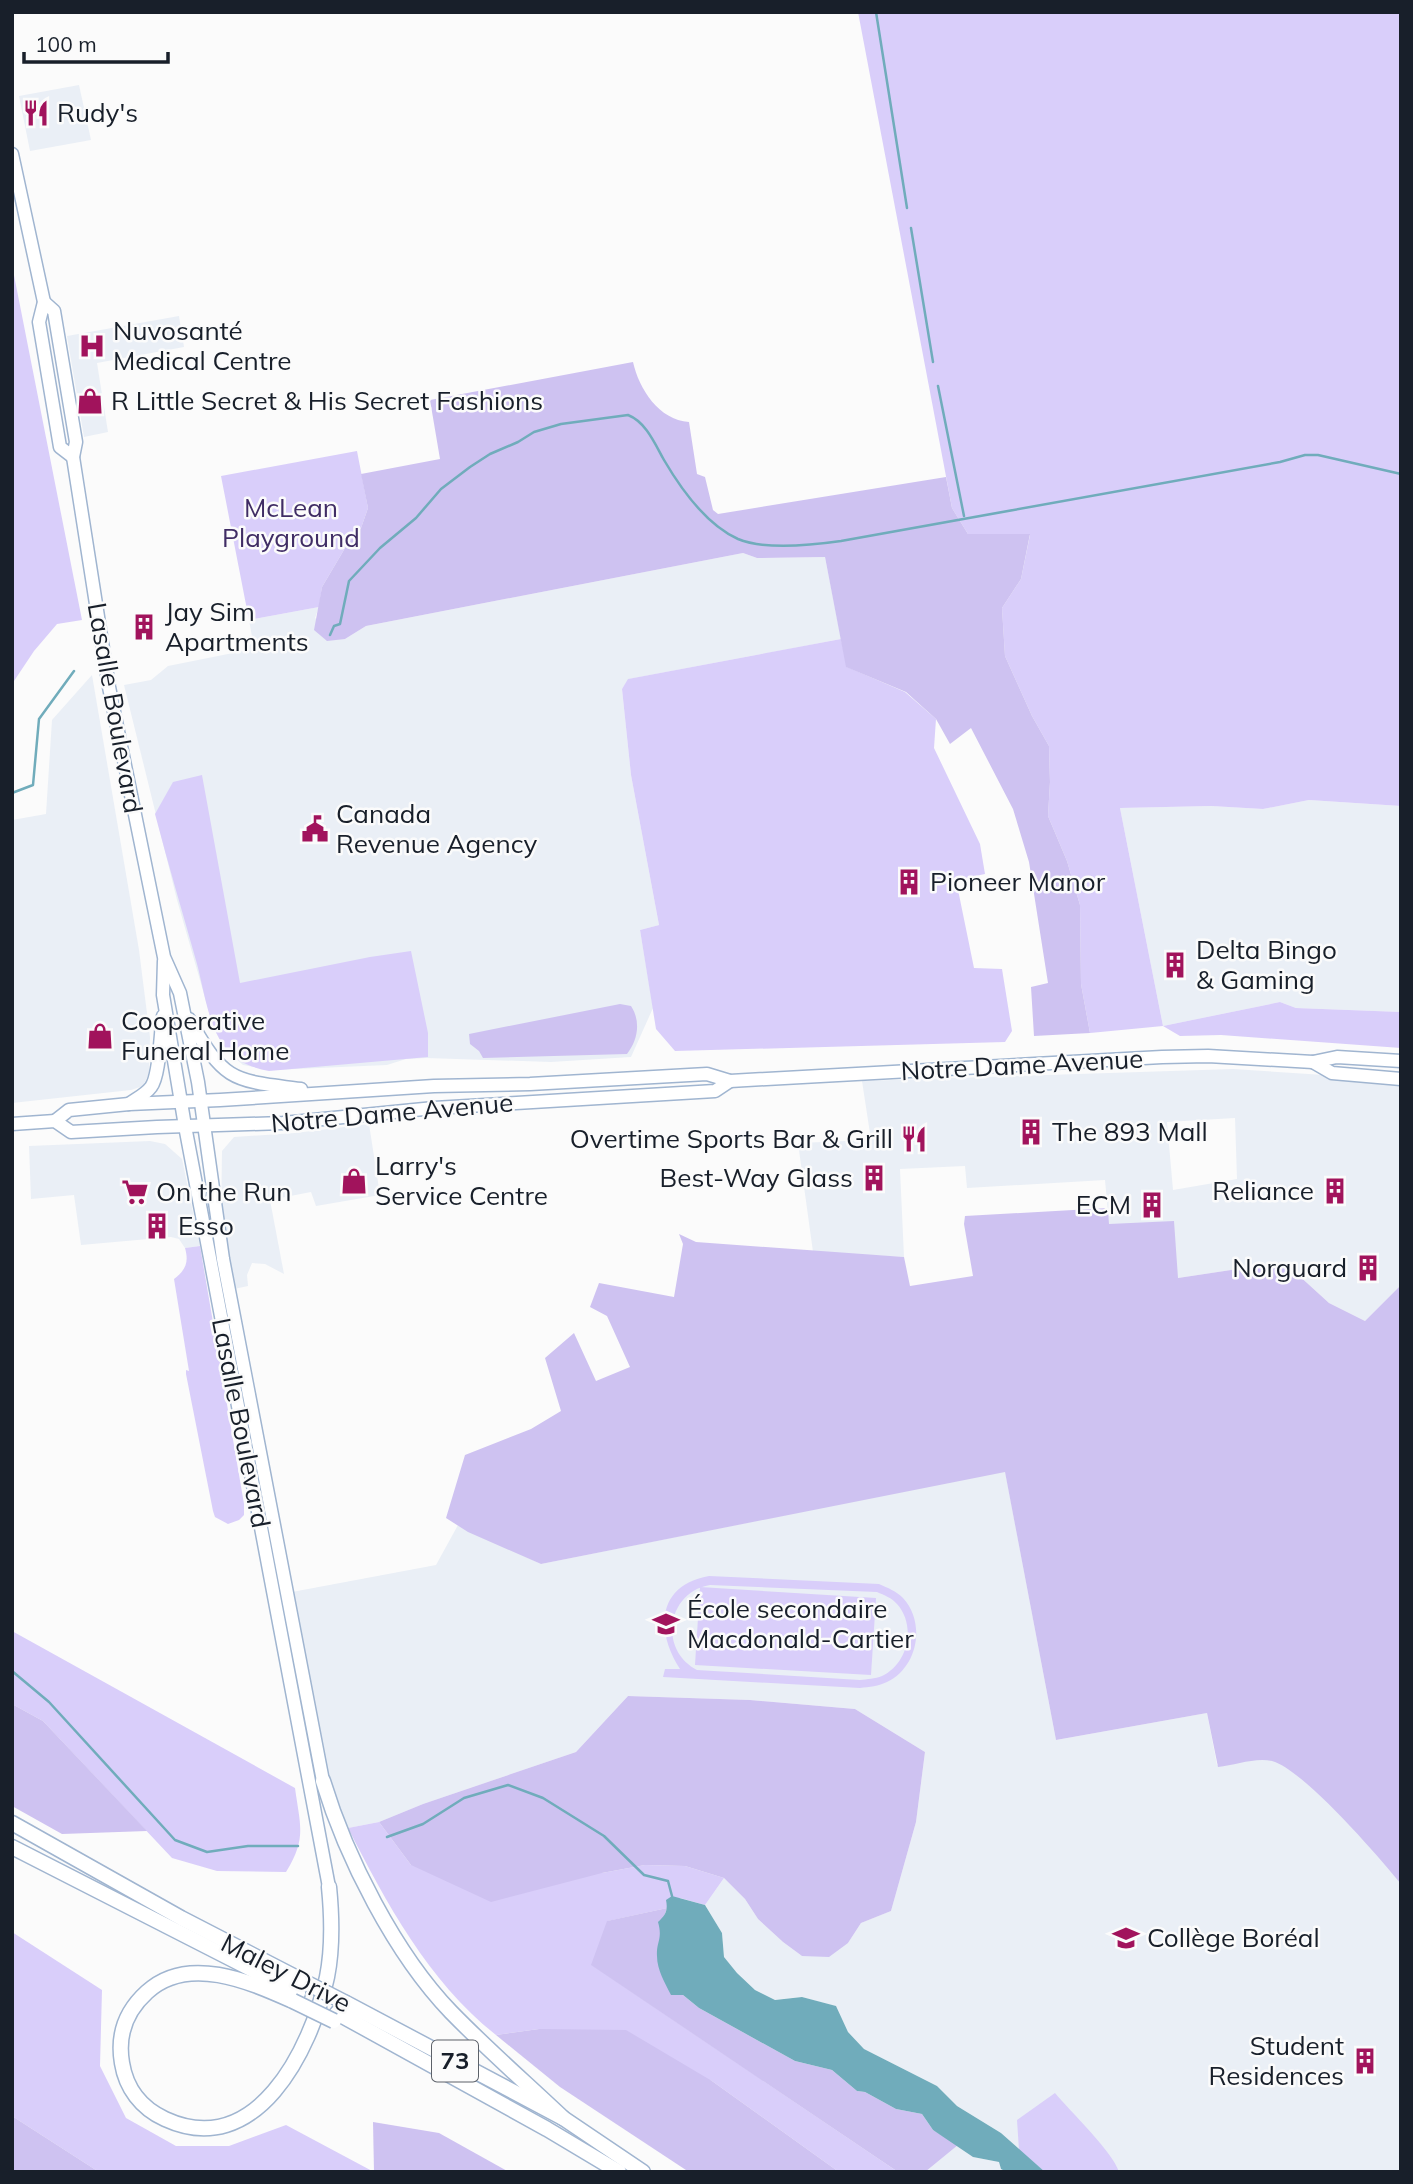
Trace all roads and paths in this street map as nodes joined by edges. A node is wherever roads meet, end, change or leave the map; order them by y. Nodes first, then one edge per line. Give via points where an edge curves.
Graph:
1 (12, 154) edge
2 (164, 957) junction
3 (165, 1005) junction
4 (183, 1008) junction
5 (1401, 1061) edge
6 (1314, 1062) junction
7 (1401, 1079) edge
8 (730, 1082) junction
9 (329, 1092) junction
10 (200, 1101) junction
11 (182, 1102) junction
12 (129, 1104) junction
13 (55, 1121) junction
14 (12, 1124) edge
15 (186, 1126) junction
16 (203, 1126) junction
17 (323, 1781) joint
18 (12, 1823) edge
19 (12, 1847) edge
20 (329, 1887) joint
21 (298, 1992) junction
22 (339, 2012) junction
23 (563, 2118) junction
24 (619, 2172) edge
25 (643, 2172) edge

1 - 2 main road, Lasalle Boulevard via 44,302 54,311 108,687
2 - 3 main road, Lasalle Boulevard
2 - 4 main road, Lasalle Boulevard
3 - 11 main road, Lasalle Boulevard
3 - 12 main road via 158,1074 150,1090
4 - 9 main road via 211,1056 227,1073 246,1082
4 - 10 main road, Lasalle Boulevard
5 - 6 main road, Notre Dame Avenue via 1337,1057
6 - 7 main road, Notre Dame Avenue via 1332,1073
6 - 8 main road, Notre Dame Avenue via 1162,1057
8 - 9 main road, Notre Dame Avenue via 707,1074
8 - 16 main road, Notre Dame Avenue via 715,1091
9 - 10 main road, Notre Dame Avenue
10 - 11 main road, Notre Dame Avenue
10 - 16 main road, Lasalle Boulevard
11 - 12 main road, Notre Dame Avenue
11 - 15 main road, Lasalle Boulevard
12 - 13 main road, Notre Dame Avenue via 69,1110
13 - 14 main road, Notre Dame Avenue
13 - 15 main road, Notre Dame Avenue via 71,1132
15 - 16 main road, Notre Dame Avenue
15 - 20 main road, Lasalle Boulevard
16 - 17 main road, Lasalle Boulevard via 223,1259
17 - 23 highway via 374,1903 420,1975 450,2011
18 - 21 highway, Maley Drive / 73 via 181,1918
19 - 21 highway, Maley Drive / 73
20 - 21 highway via 331,1952 322,1997 293,2063 262,2105 230,2124 193,2128 158,2116 130,2090 120,2053 121,2032 137,2000 152,1987 186,1975 218,1975
21 - 22 highway, Maley Drive / 73, bridge
21 - 22 highway, bridge
22 - 23 highway, Maley Drive / 73
22 - 24 highway, Maley Drive
23 - 25 highway

